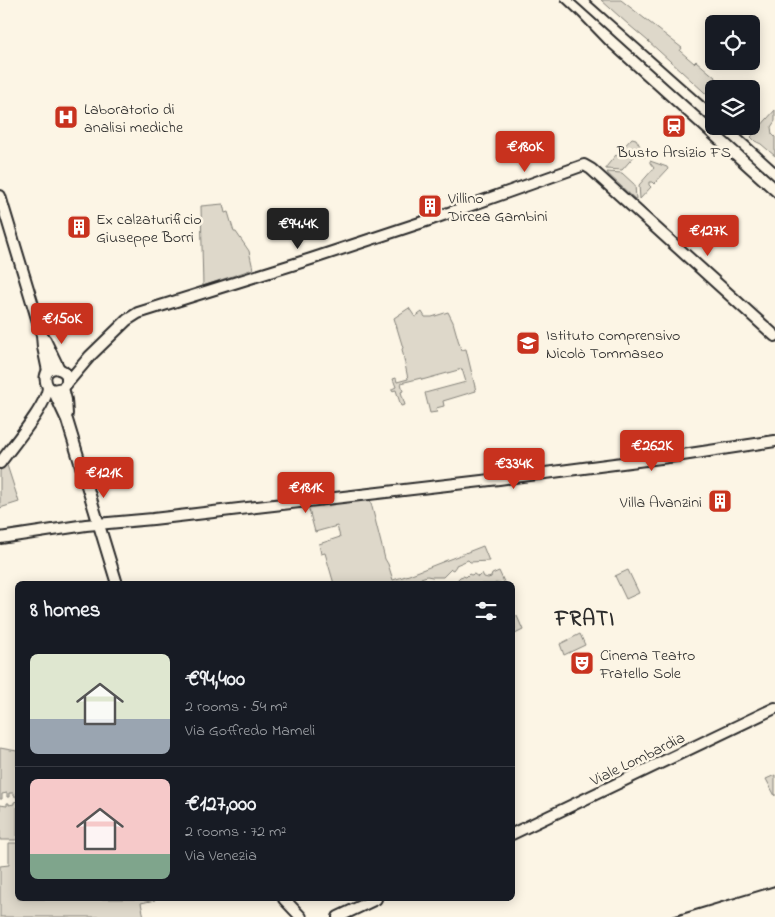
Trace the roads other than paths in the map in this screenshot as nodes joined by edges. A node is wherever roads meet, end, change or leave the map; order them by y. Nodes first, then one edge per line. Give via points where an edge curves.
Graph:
1 (0, 196) edge
2 (42, 335) junction
3 (775, 336) edge
4 (84, 362) junction
5 (61, 369) junction
6 (48, 371) junction
7 (58, 387) junction
8 (775, 441) edge
9 (0, 463) edge
10 (98, 524) junction
11 (0, 538) edge
12 (116, 581) edge
13 (775, 708) edge
14 (515, 833) edge
15 (286, 901) edge
16 (372, 901) edge
17 (301, 917) edge
18 (338, 917) edge

1 - 2 street
2 - 5 street
2 - 6 street
3 - 4 street via 588,167 582,166 429,220 138,313
4 - 5 street via 74,368
4 - 7 street
5 - 6 street
5 - 7 street via 67,375
6 - 7 street via 45,380
7 - 9 street via 47,395
7 - 10 street
8 - 10 street via 525,476
10 - 11 street
10 - 12 street
13 - 14 street, Viale Lombardia
15 - 17 street
16 - 18 street

